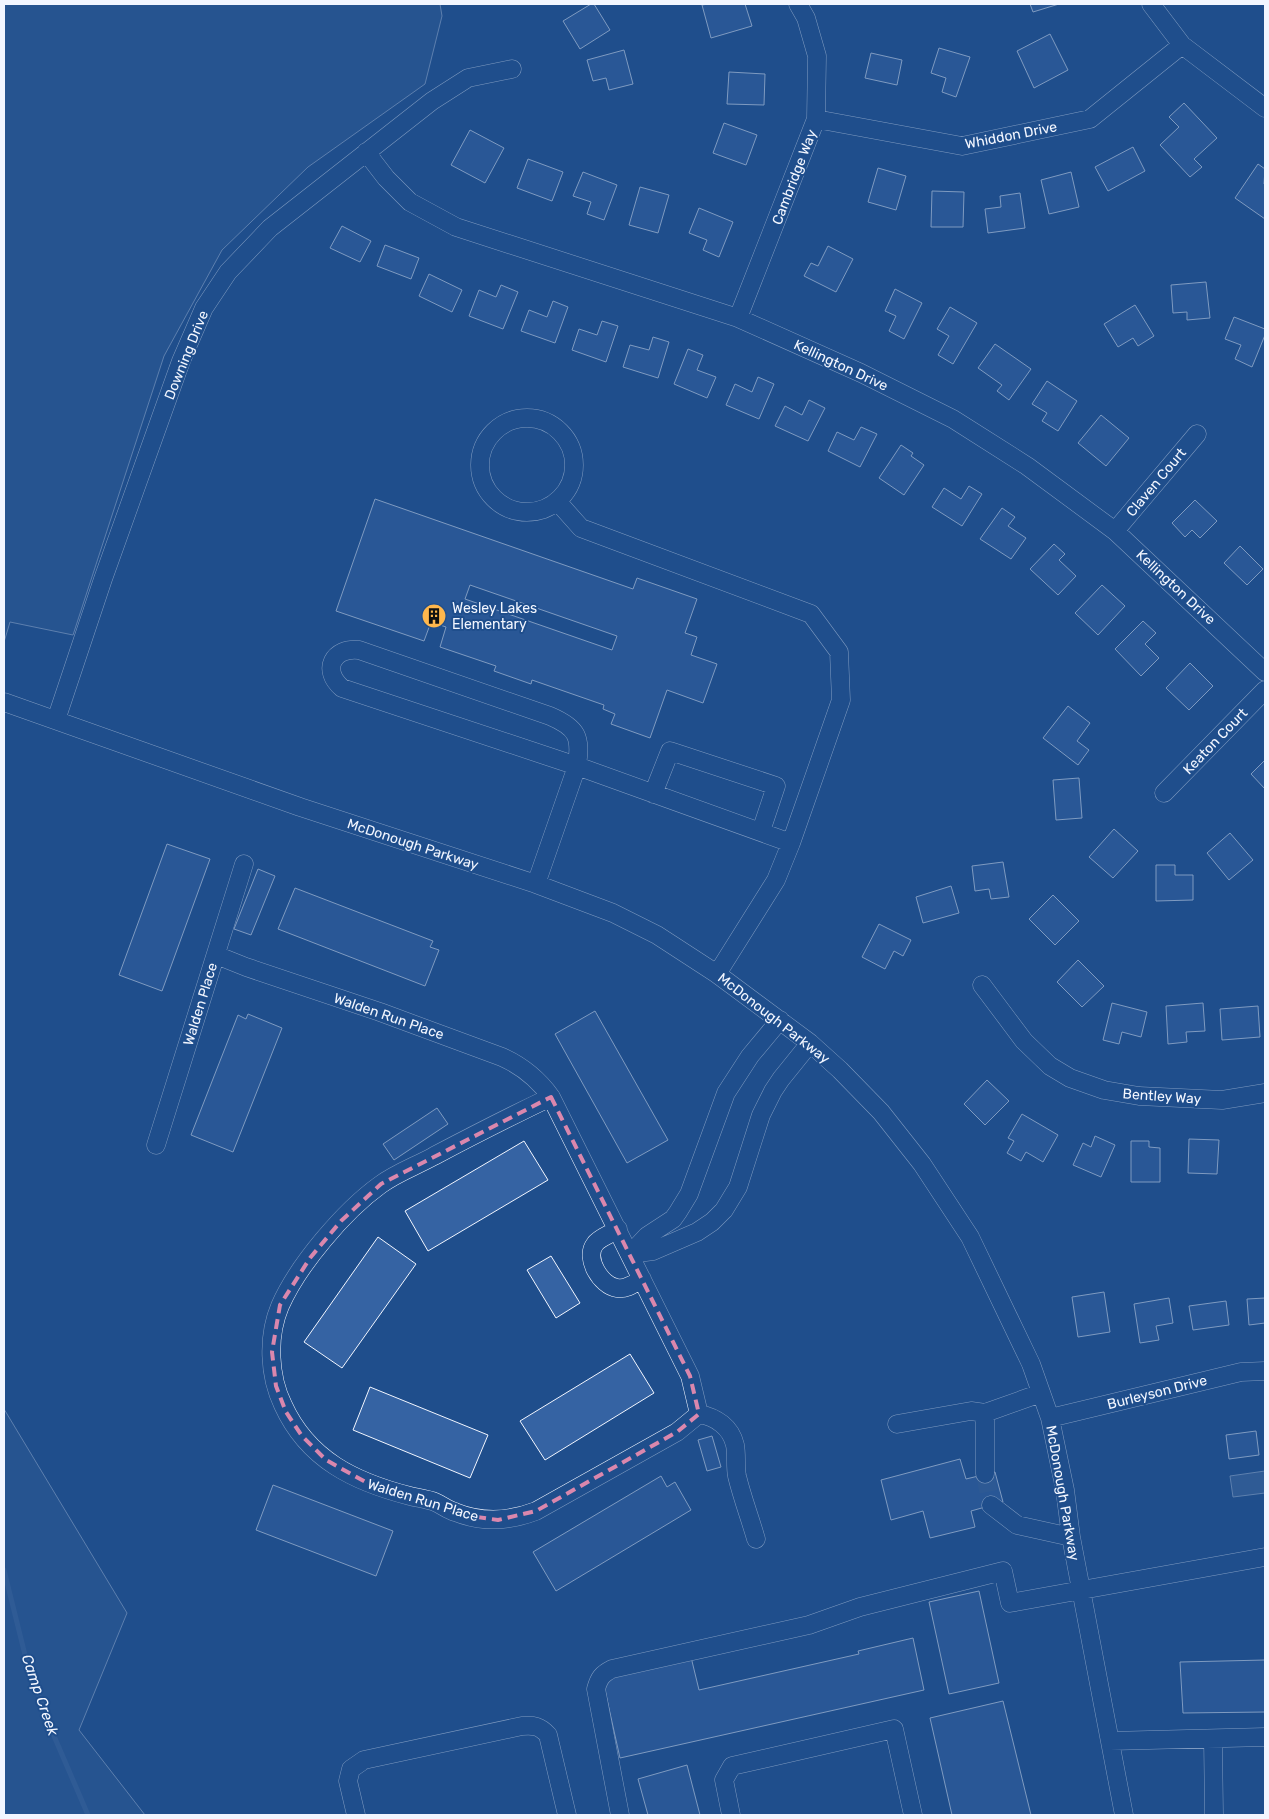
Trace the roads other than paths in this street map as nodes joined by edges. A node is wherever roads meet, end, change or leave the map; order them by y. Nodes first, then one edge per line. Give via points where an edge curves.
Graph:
1 (798, 4) edge
2 (1151, 4) edge
3 (1182, 45) junction
4 (512, 69) dead end
5 (1265, 108) edge
6 (816, 119) junction
7 (366, 152) junction
8 (738, 318) junction
9 (1197, 434) dead end
10 (557, 501) junction
11 (1115, 531) junction
12 (1265, 672) edge
13 (1265, 690) edge
14 (4, 702) edge
15 (56, 720) junction
16 (577, 766) junction
17 (1164, 793) dead end
18 (653, 794) junction
19 (761, 831) junction
20 (791, 843) junction
21 (244, 864) dead end
22 (536, 884) junction
23 (216, 955) junction
24 (717, 974) junction
25 (982, 985) dead end
26 (780, 1020) junction
27 (810, 1043) junction
28 (1265, 1093) edge
29 (551, 1097) junction
30 (156, 1145) dead end
31 (670, 1221) junction
32 (618, 1229) junction
33 (682, 1238) junction
34 (630, 1254) junction
35 (642, 1279) junction
36 (1265, 1371) edge
37 (1041, 1393) junction
38 (985, 1413) junction
39 (699, 1414) junction
40 (1050, 1418) junction
41 (897, 1424) dead end
42 (985, 1474) tunnel mouth
43 (991, 1505) tunnel mouth
44 (1071, 1537) junction
45 (756, 1539) dead end
46 (1265, 1557) edge
47 (1081, 1590) junction
48 (1265, 1737) edge
49 (1213, 1739) junction
50 (1110, 1741) junction
51 (356, 1815) edge
52 (567, 1815) edge
53 (620, 1815) edge
54 (731, 1815) edge
55 (913, 1815) edge
56 (1124, 1815) edge
57 (1214, 1815) edge

1 - 6 street, Cambridge Way via 806,18 817,56
2 - 3 street
3 - 5 street
3 - 6 street, Whiddon Drive via 1090,119 962,146
4 - 7 street, Downing Drive via 468,78 432,101
6 - 8 street, Cambridge Way
7 - 8 street, Kellington Drive via 410,202 456,227
7 - 15 street, Downing Drive via 270,228 228,272 204,308 178,370
8 - 11 street, Kellington Drive via 861,373 953,419 1027,466
9 - 11 street, Claven Court
10 - 10 street via 570,485 574,470 574,454 568,440 543,420 512,420 498,428 487,440 481,455 480,471 484,486 493,498 520,512 535,512
10 - 20 street via 581,528 811,614 839,652 841,700
11 - 12 street, Kellington Drive
13 - 17 street, Keaton Court
14 - 15 street, McDonough Parkway
15 - 22 street, McDonough Parkway via 300,807
16 - 16 street via 580,747 577,736 562,721 550,716 359,650 341,651 330,668 342,688
16 - 18 street
16 - 22 street
18 - 19 street
18 - 19 street via 670,751 776,786
19 - 20 street
20 - 24 street via 776,880
21 - 23 street, Walden Place
22 - 24 street, McDonough Parkway via 613,913 657,935
23 - 29 street, Walden Run Place via 502,1057 530,1073
23 - 30 street, Walden Place
24 - 26 street, McDonough Parkway
25 - 28 street, Bentley Way via 1024,1041 1050,1066 1070,1078 1104,1090 1139,1096 1222,1100
26 - 27 street, McDonough Parkway
26 - 31 street via 731,1084 689,1194
27 - 33 street via 772,1091 732,1199 712,1222
27 - 37 street, McDonough Parkway via 881,1112 922,1164 970,1237 1016,1331
29 - 32 street, Walden Run Place
29 - 39 street, Walden Run Place via 381,1184 332,1231 302,1269 278,1312 272,1336 272,1364 281,1401 295,1428 307,1442 350,1476 380,1488 435,1502 463,1515 498,1520 536,1511 677,1432
31 - 33 street
31 - 34 street via 647,1236
32 - 34 street, Walden Run Place
32 - 35 street via 595,1244 591,1254 596,1272 616,1288 625,1288
33 - 34 street via 653,1251
34 - 35 street, Walden Run Place
35 - 39 street, Walden Run Place via 690,1376
36 - 40 street, Burleyson Drive via 1241,1372
37 - 38 street
37 - 40 street, McDonough Parkway
38 - 41 street via 971,1411
38 - 42 street
39 - 45 street via 716,1419 732,1437 737,1474
40 - 44 street, McDonough Parkway
43 - 44 street via 1017,1525
44 - 47 street, McDonough Parkway
46 - 47 street
47 - 50 street, McDonough Parkway
47 - 53 street via 1010,1603 1003,1571 860,1607 808,1626 603,1673 596,1689
48 - 49 street
49 - 50 street
49 - 57 street
50 - 56 street, McDonough Parkway
51 - 52 street via 348,1781 351,1769 364,1760 535,1725 548,1735
54 - 55 street via 724,1780 732,1766 894,1729

